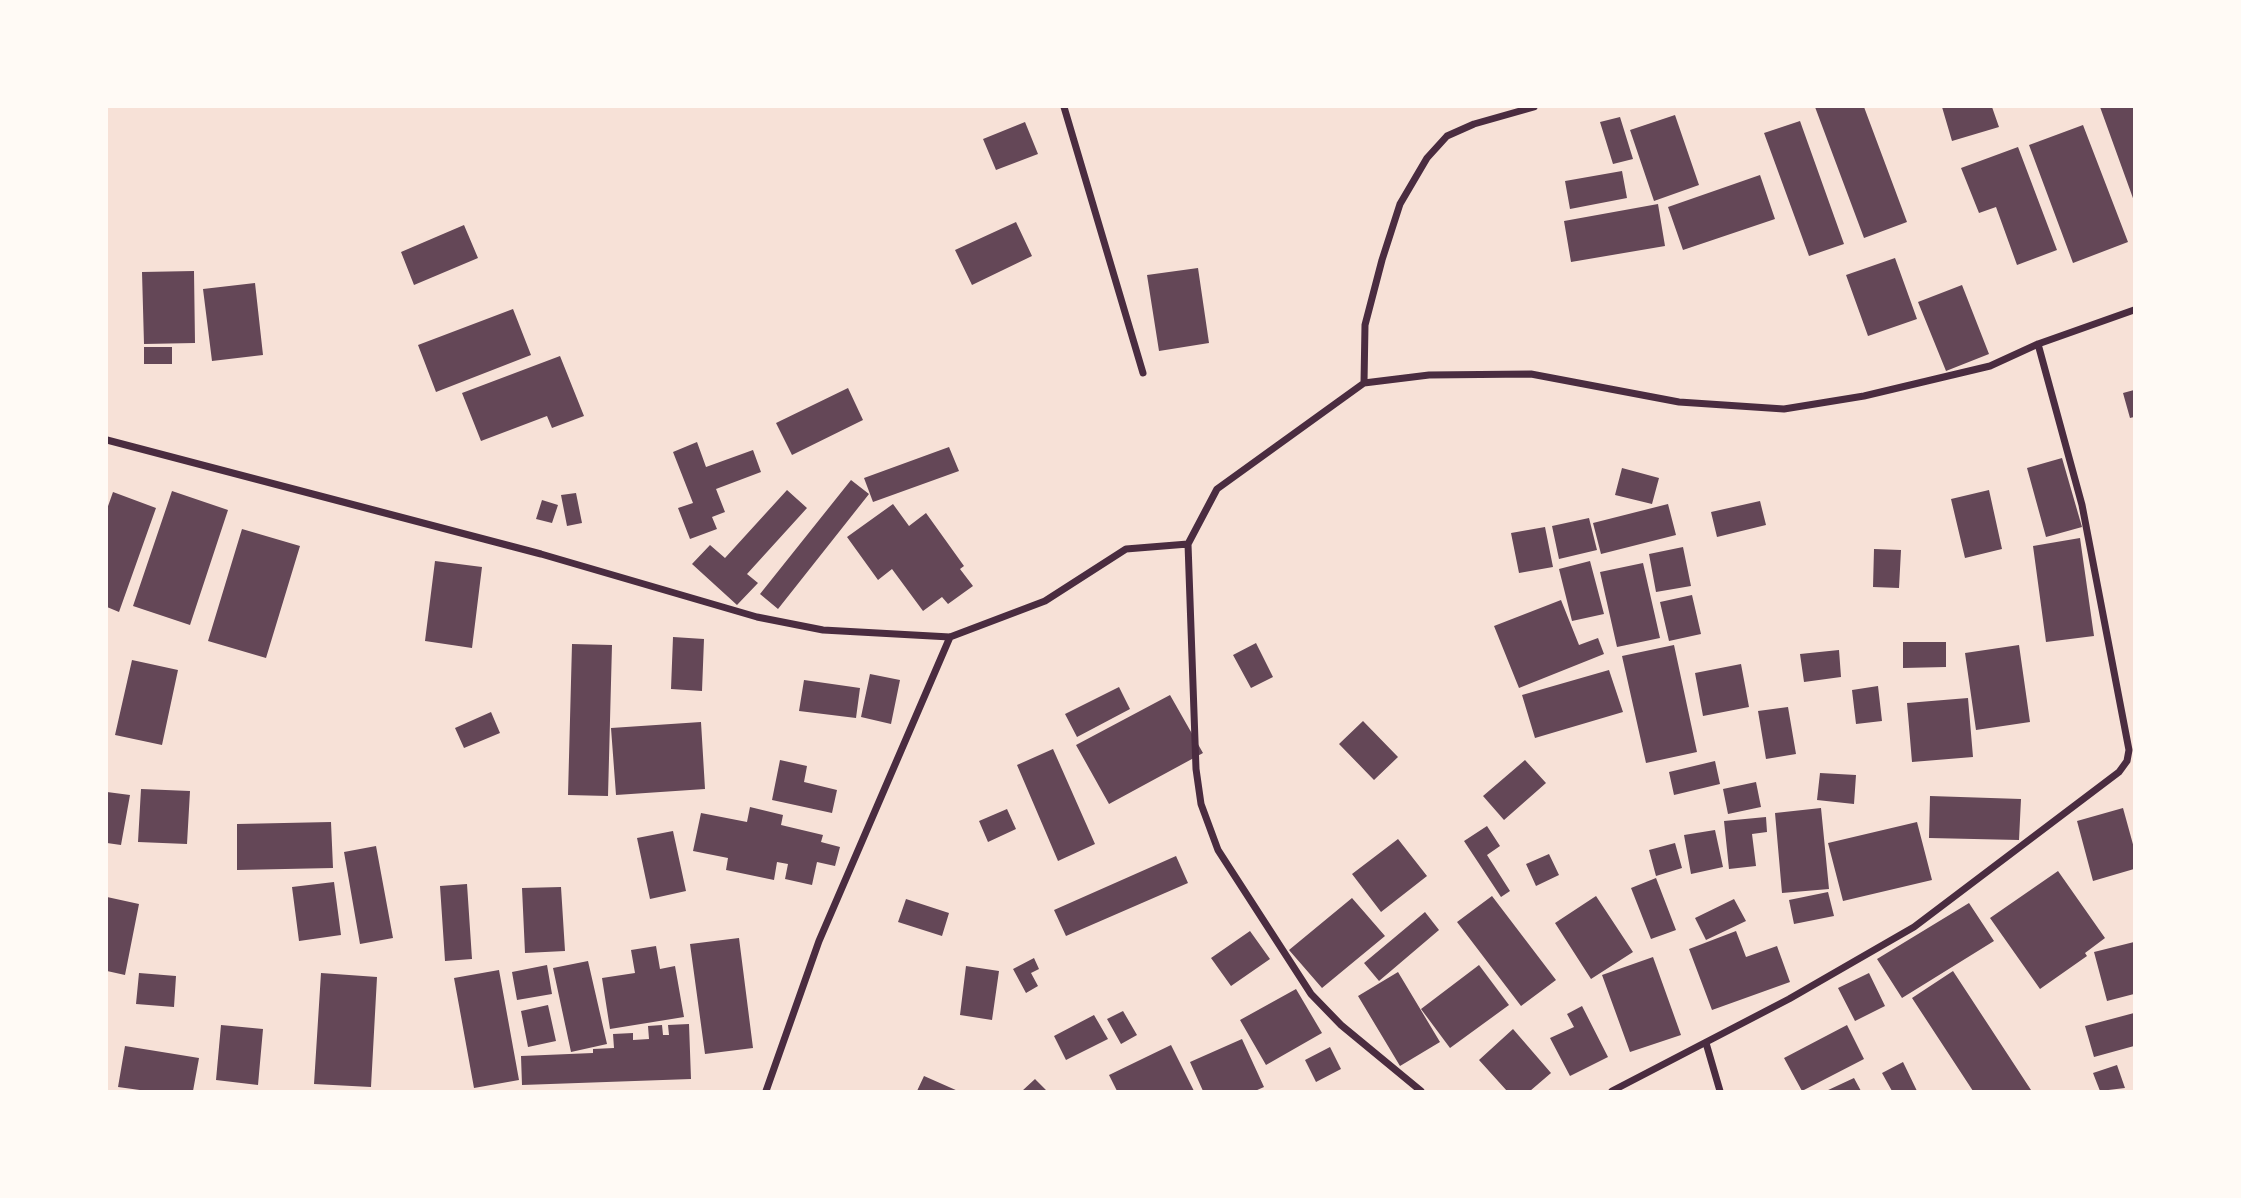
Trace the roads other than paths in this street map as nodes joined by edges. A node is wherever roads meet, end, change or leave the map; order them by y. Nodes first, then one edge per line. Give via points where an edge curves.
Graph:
1 (1064, 107) edge
2 (1534, 107) edge
3 (2134, 310) edge
4 (2038, 344) junction
5 (1143, 373) dead end
6 (1364, 383) junction
7 (107, 440) edge
8 (1188, 544) junction
9 (950, 637) junction
10 (1706, 1043) junction
11 (766, 1091) edge
12 (1421, 1091) edge
13 (1612, 1091) edge
14 (1720, 1091) edge

1 - 5 street
2 - 6 street via 1447,136 1427,158 1400,204 1382,260 1365,325
3 - 4 street
4 - 6 street via 1990,366 1864,396 1784,409 1679,402 1531,374 1429,375
4 - 10 street via 2082,505 2129,750 2127,761 2119,772 1914,927
6 - 8 street via 1217,489
7 - 9 street via 541,554 757,617 823,630
8 - 9 street via 1126,549 1045,601
8 - 12 street via 1196,769 1201,804 1218,850 1311,994
9 - 11 street via 820,940
10 - 13 street
10 - 14 street

